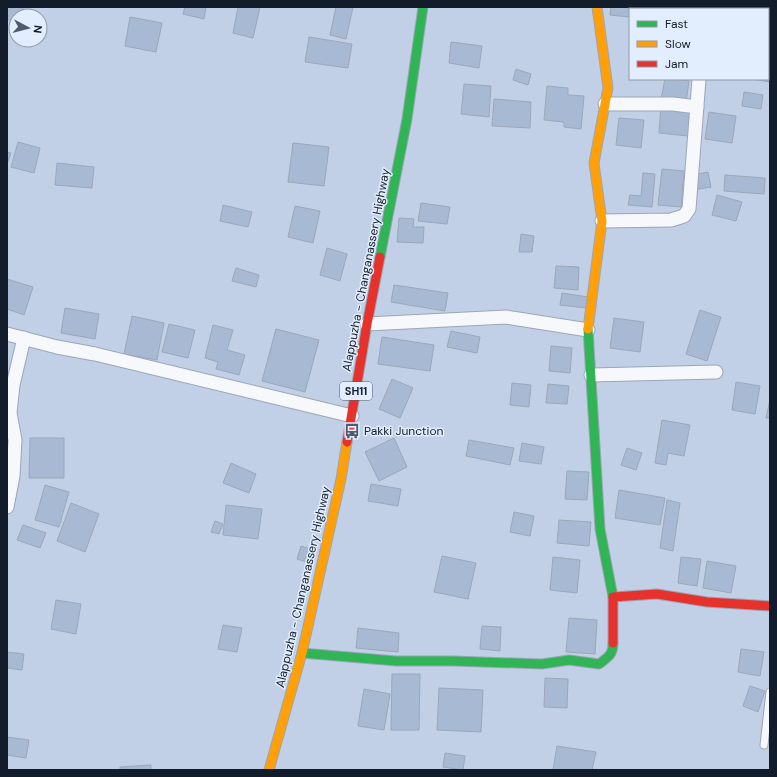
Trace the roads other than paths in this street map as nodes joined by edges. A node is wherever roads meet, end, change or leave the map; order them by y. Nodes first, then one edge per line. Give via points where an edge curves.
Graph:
1 (423, 7) edge
2 (597, 7) edge
3 (699, 80) edge
4 (605, 104) junction
5 (697, 107) junction
6 (602, 222) junction
7 (367, 324) junction
8 (588, 330) junction
9 (7, 334) edge
10 (24, 338) junction
11 (716, 372) dead end
12 (591, 375) junction
13 (352, 416) junction
14 (7, 508) edge
15 (613, 597) junction
16 (770, 606) edge
17 (302, 653) junction
18 (770, 692) edge
19 (764, 745) dead end
20 (269, 770) edge

1 - 7 street, Alappuzha - Changanassery Highway / SH11 via 407,119
2 - 4 street via 608,88
3 - 5 street
4 - 5 street via 673,104
4 - 6 street via 594,163
5 - 6 street via 689,209 684,216 671,220
6 - 8 street
7 - 8 street via 506,317
7 - 13 street, Alappuzha - Changanassery Highway / SH11
8 - 12 street
9 - 10 street
10 - 13 street
10 - 14 street via 13,385 10,413 16,440
11 - 12 street
12 - 15 street via 600,529
13 - 17 street, Alappuzha - Changanassery Highway / SH11 via 341,479
15 - 16 street via 657,594 708,602
15 - 17 street via 613,648 610,656 599,664 568,660 542,664 396,661
17 - 20 street, Alappuzha - Changanassery Highway / SH11
18 - 19 lane

